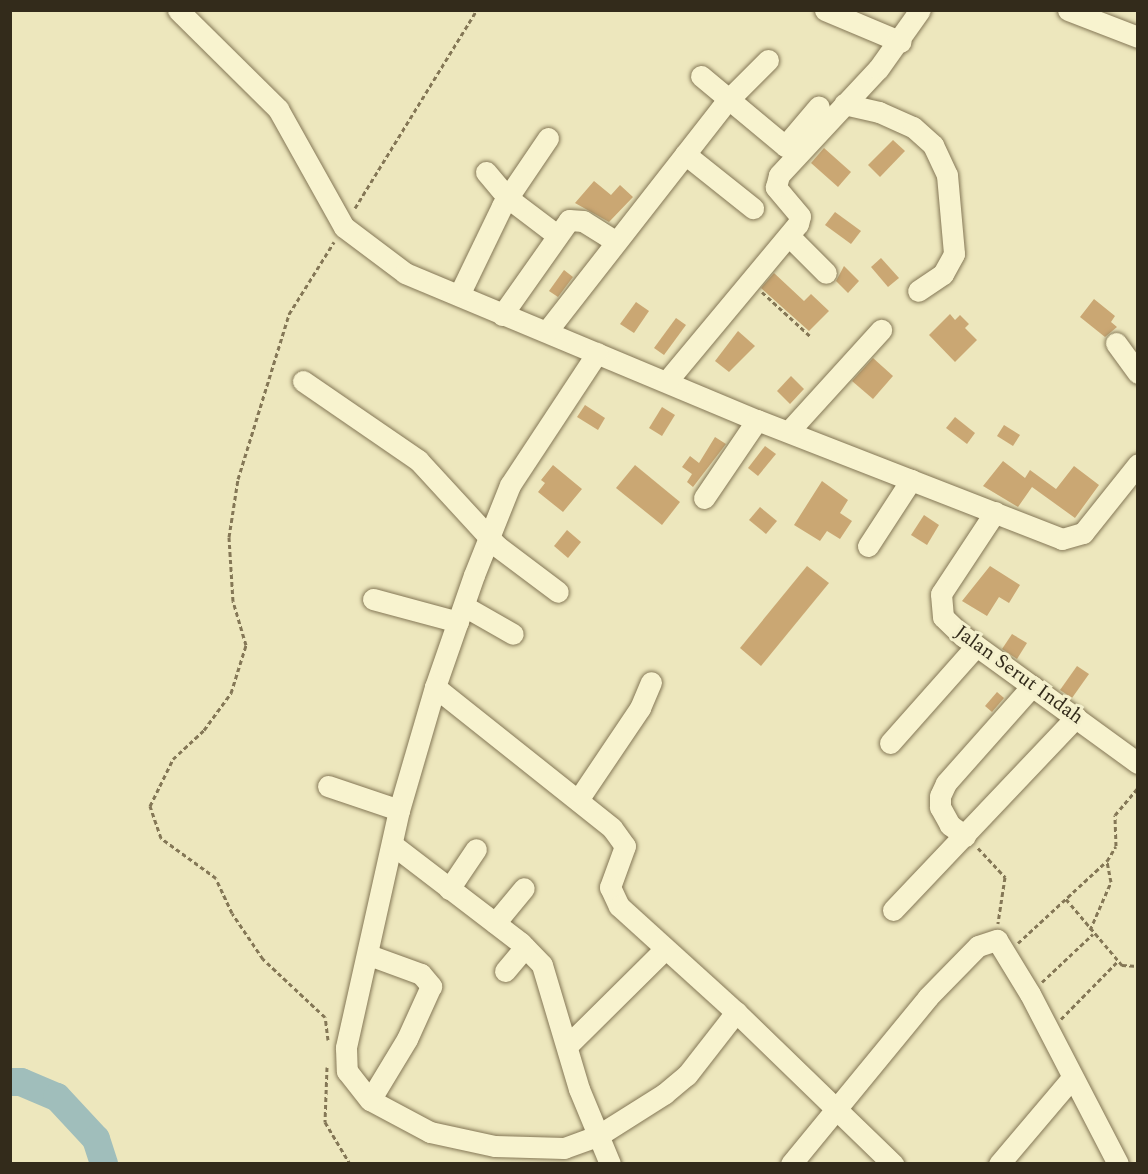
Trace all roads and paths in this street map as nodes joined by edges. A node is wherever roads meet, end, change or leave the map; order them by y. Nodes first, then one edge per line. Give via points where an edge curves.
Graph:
1 (178, 10) edge
2 (477, 10) edge
3 (825, 10) edge
4 (920, 10) edge
5 (1068, 10) edge
6 (1137, 37) edge
7 (900, 42) junction
8 (768, 60) dead end
9 (701, 76) dead end
10 (727, 101) junction
11 (844, 104) junction
12 (819, 106) dead end
13 (548, 138) dead end
14 (685, 154) junction
15 (486, 172) dead end
16 (508, 198) junction
17 (753, 208) dead end
18 (350, 233) junction
19 (557, 235) junction
20 (789, 236) junction
21 (614, 240) junction
22 (826, 273) dead end
23 (750, 281) junction
24 (918, 291) dead end
25 (459, 296) junction
26 (502, 315) junction
27 (881, 330) dead end
28 (547, 331) junction
29 (810, 336) dead end
30 (1116, 343) dead end
31 (597, 353) junction
32 (1137, 373) edge
33 (303, 381) dead end
34 (667, 381) junction
35 (757, 420) junction
36 (789, 431) junction
37 (1137, 464) edge
38 (911, 480) junction
39 (705, 498) dead end
40 (995, 512) junction
41 (489, 536) junction
42 (868, 546) dead end
43 (558, 592) dead end
44 (373, 599) dead end
45 (461, 614) junction
46 (513, 634) dead end
47 (976, 646) junction
48 (651, 682) dead end
49 (1032, 686) junction
50 (435, 687) junction
51 (1077, 717) junction
52 (890, 743) dead end
53 (1137, 763) edge
54 (328, 786) dead end
55 (1137, 788) edge
56 (578, 800) junction
57 (399, 810) junction
58 (965, 836) junction
59 (393, 844) junction
60 (476, 849) dead end
61 (1107, 861) junction
62 (524, 888) dead end
63 (449, 889) junction
64 (1066, 899) junction
65 (893, 910) dead end
66 (495, 923) junction
67 (1090, 930) junction
68 (1093, 934) junction
69 (997, 940) junction
70 (525, 946) junction
71 (664, 949) junction
72 (369, 955) junction
73 (1118, 961) junction
74 (1137, 966) edge
75 (505, 971) dead end
76 (1030, 994) junction
77 (736, 1012) junction
78 (1048, 1030) junction
79 (568, 1045) junction
80 (328, 1047) dead end
81 (328, 1057) dead end
82 (1072, 1078) junction
83 (370, 1100) junction
84 (835, 1108) junction
85 (599, 1135) junction
86 (561, 1156) edge
87 (891, 1163) edge
88 (350, 1164) edge
89 (610, 1164) edge
90 (791, 1164) edge
91 (999, 1164) edge
92 (1118, 1164) edge

1 - 18 street via 278,109
2 - 18 path
3 - 7 street
4 - 7 street
5 - 6 street
7 - 11 street
8 - 10 street
9 - 10 street
10 - 12 street via 785,146
10 - 14 street
11 - 20 street via 779,175 776,187 800,216
11 - 24 street via 879,112 913,127 933,145 947,175 954,254 943,274
13 - 16 street
14 - 17 street
14 - 21 street
15 - 16 street
16 - 19 street
16 - 25 street
18 - 25 street via 405,273
18 - 80 path via 289,314 238,479 229,537 233,601 246,645 231,693 204,730 173,759 150,806 161,838 216,878 232,913 264,959 325,1017
19 - 21 street via 569,220 579,221
19 - 26 street via 544,260
20 - 22 street
20 - 23 street
21 - 28 street
23 - 29 path
23 - 34 street
25 - 26 street
26 - 28 street
27 - 36 street
28 - 31 street
30 - 32 street
31 - 34 street
31 - 41 street via 530,450
33 - 41 street via 418,460
34 - 35 street
35 - 36 street
35 - 39 street
36 - 38 street
37 - 40 street via 1095,521 1073,539 1050,536
38 - 40 street
38 - 42 street
40 - 47 street, Jalan Serut Indah via 939,602 943,617
41 - 43 street
41 - 45 street
44 - 45 street
45 - 46 street
45 - 50 street
47 - 49 street, Jalan Serut Indah
47 - 52 street
48 - 56 street via 635,716
49 - 51 street, Jalan Serut Indah
49 - 58 street via 946,783 940,796 940,807 950,825
50 - 56 street
50 - 57 street
51 - 53 street, Jalan Serut Indah
51 - 58 street
54 - 57 street
55 - 61 path via 1115,815 1116,846
56 - 71 street via 624,842 624,853 611,883 613,898
57 - 59 street
58 - 65 street
58 - 69 path via 1005,877
59 - 63 street
59 - 72 street
60 - 63 street
61 - 64 path
61 - 67 path via 1111,882
62 - 66 street
63 - 66 street
64 - 67 path
64 - 69 path via 1017,944
66 - 70 street
67 - 68 path
68 - 73 path
68 - 76 path
69 - 76 street
69 - 84 street via 978,946 967,957
70 - 75 street
70 - 79 street via 546,972
71 - 77 street
71 - 79 street
72 - 83 street via 345,1058 350,1076
72 - 83 street via 421,974 431,986 407,1039
73 - 74 path via 1128,968
73 - 78 path
76 - 78 street
77 - 84 street
77 - 85 street via 687,1075
78 - 82 street
79 - 85 street via 572,1066
81 - 88 path via 325,1122
82 - 91 street
82 - 92 street
83 - 86 street via 430,1132
84 - 87 street
84 - 90 street
85 - 86 street
85 - 89 street

